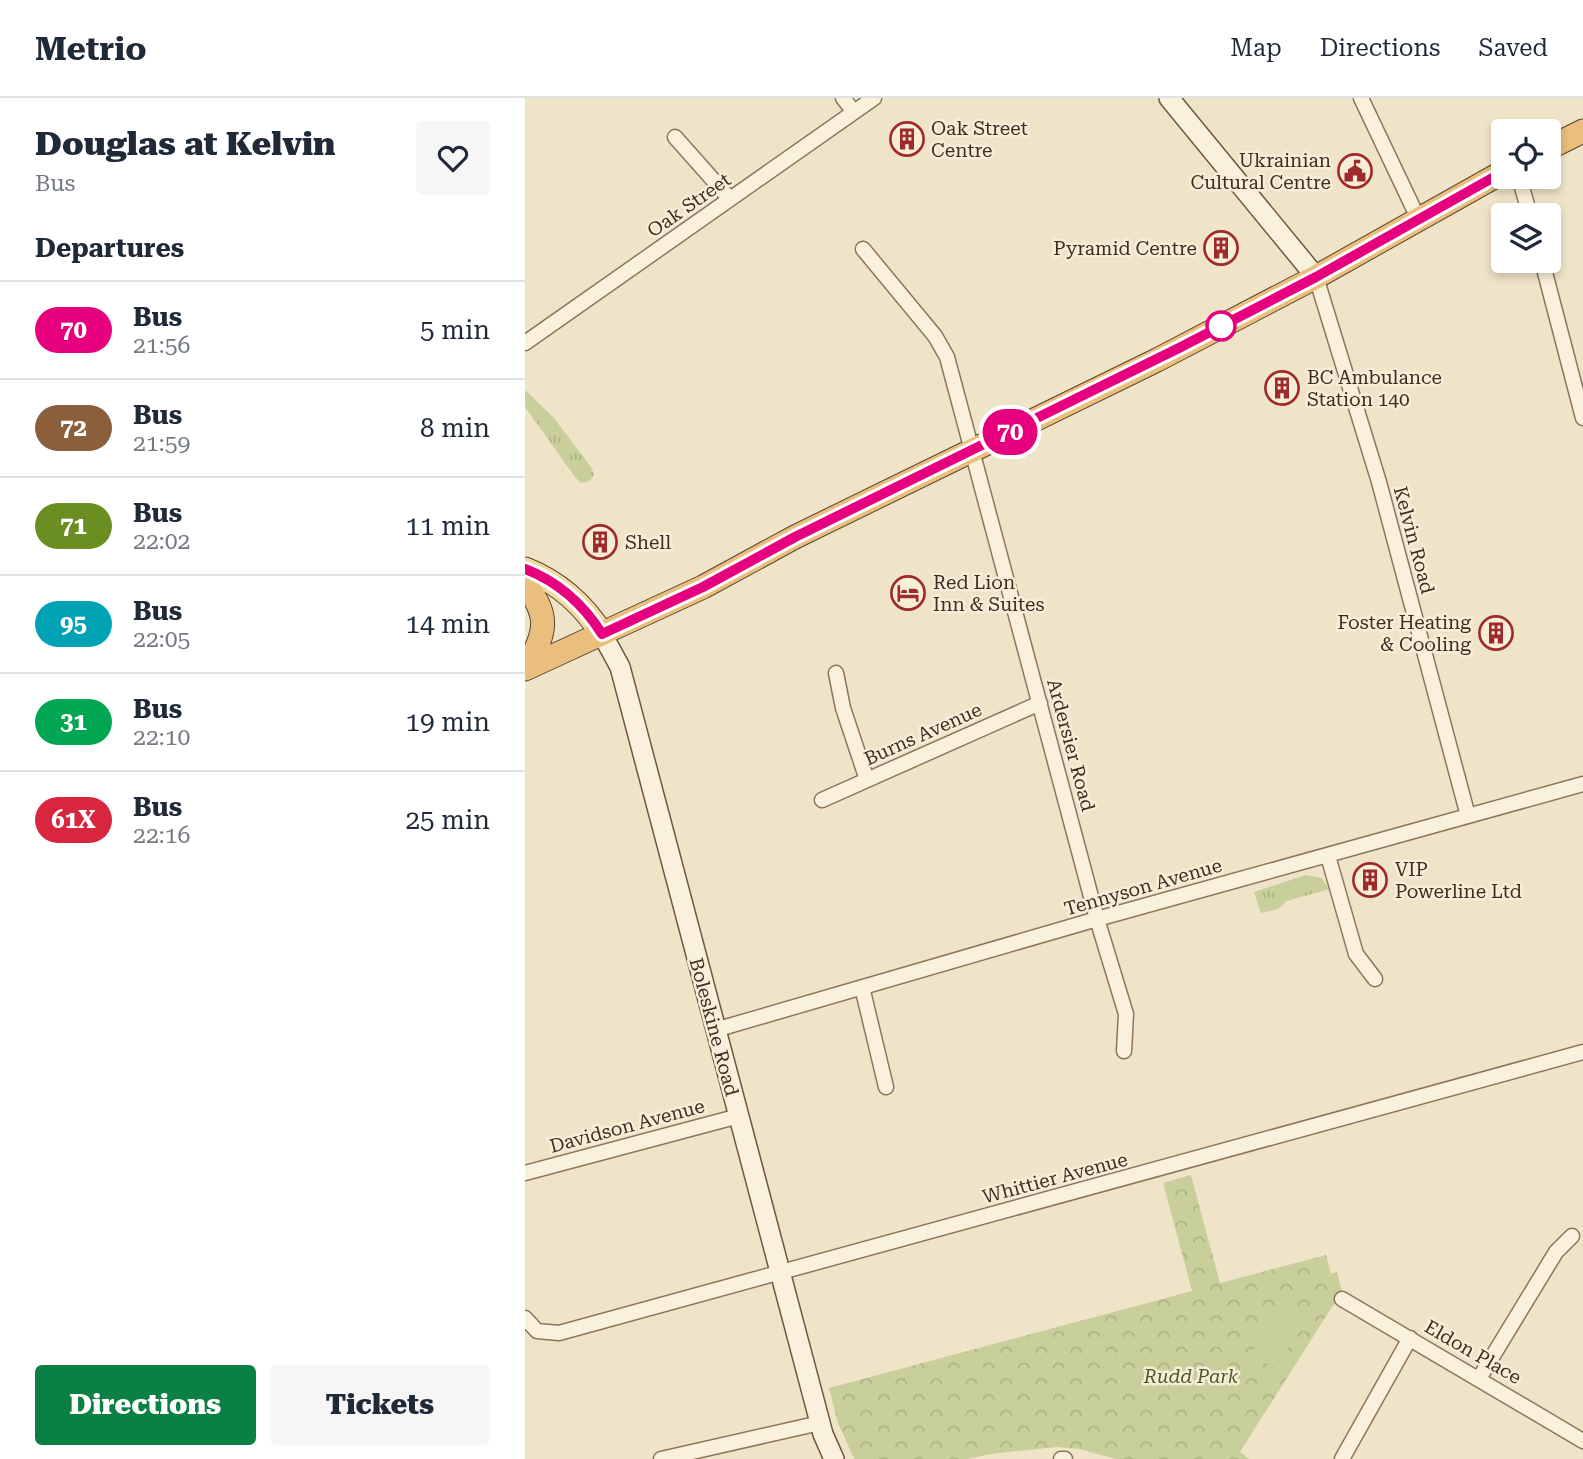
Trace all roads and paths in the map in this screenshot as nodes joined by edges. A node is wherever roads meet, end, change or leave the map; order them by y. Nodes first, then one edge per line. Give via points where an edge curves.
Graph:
1 (843, 98) edge
2 (874, 98) edge
3 (1169, 98) edge
4 (1361, 98) edge
5 (854, 112) junction
6 (1583, 131) edge
7 (675, 137) dead end
8 (1561, 142) edge
9 (1491, 178) edge
10 (730, 199) junction
11 (1418, 218) junction
12 (863, 249) dead end
13 (1545, 273) edge
14 (1316, 277) junction
15 (525, 343) edge
16 (1583, 418) edge
17 (974, 449) junction
18 (525, 569) edge
19 (525, 583) edge
20 (602, 634) junction
21 (527, 668) edge
22 (836, 673) dead end
23 (1040, 703) junction
24 (867, 780) junction
25 (1583, 784) edge
26 (822, 800) dead end
27 (1468, 816) junction
28 (1328, 856) junction
29 (1097, 919) junction
30 (1375, 979) dead end
31 (862, 987) junction
32 (715, 1030) junction
33 (1123, 1051) dead end
34 (1583, 1052) edge
35 (886, 1087) dead end
36 (739, 1116) junction
37 (525, 1173) edge
38 (1572, 1236) dead end
39 (780, 1274) junction
40 (1342, 1299) dead end
41 (525, 1318) edge
42 (1409, 1338) junction
43 (1480, 1377) junction
44 (820, 1423) junction
45 (1583, 1441) edge
46 (661, 1459) edge
47 (834, 1459) edge
48 (1342, 1459) edge

1 - 5 street
2 - 5 street, Oak Street
3 - 14 main road
4 - 11 street
5 - 10 street, Oak Street
6 - 8 highway
7 - 10 street
9 - 11 highway
10 - 15 street, Oak Street
11 - 14 highway
12 - 17 street, Ardersier Road via 947,357
13 - 16 street
14 - 17 highway
14 - 27 street, Kelvin Road via 1377,474
17 - 20 highway
17 - 23 street, Ardersier Road
18 - 20 main road via 576,600
19 - 21 highway via 545,622
20 - 21 highway
20 - 32 main road, Boleskine Road via 620,667
22 - 24 street
23 - 24 street, Burns Avenue
23 - 29 street, Ardersier Road
24 - 26 street, Burns Avenue
25 - 27 street, Tennyson Avenue
27 - 28 street, Tennyson Avenue
28 - 29 street, Tennyson Avenue
28 - 30 street via 1356,954
29 - 31 street, Tennyson Avenue
29 - 33 street, Ardersier Road via 1126,1014
31 - 32 street, Tennyson Avenue
31 - 35 street
32 - 36 main road, Boleskine Road
34 - 39 street, Whittier Avenue
36 - 37 street, Davidson Avenue
36 - 39 main road, Boleskine Road
38 - 43 street via 1556,1251
39 - 41 street, Whittier Avenue via 559,1333 537,1331
39 - 44 main road, Boleskine Road
40 - 42 street, Eldon Place
42 - 43 street, Eldon Place
42 - 48 street
43 - 45 street, Eldon Place
44 - 46 street
44 - 47 main road, Boleskine Road

